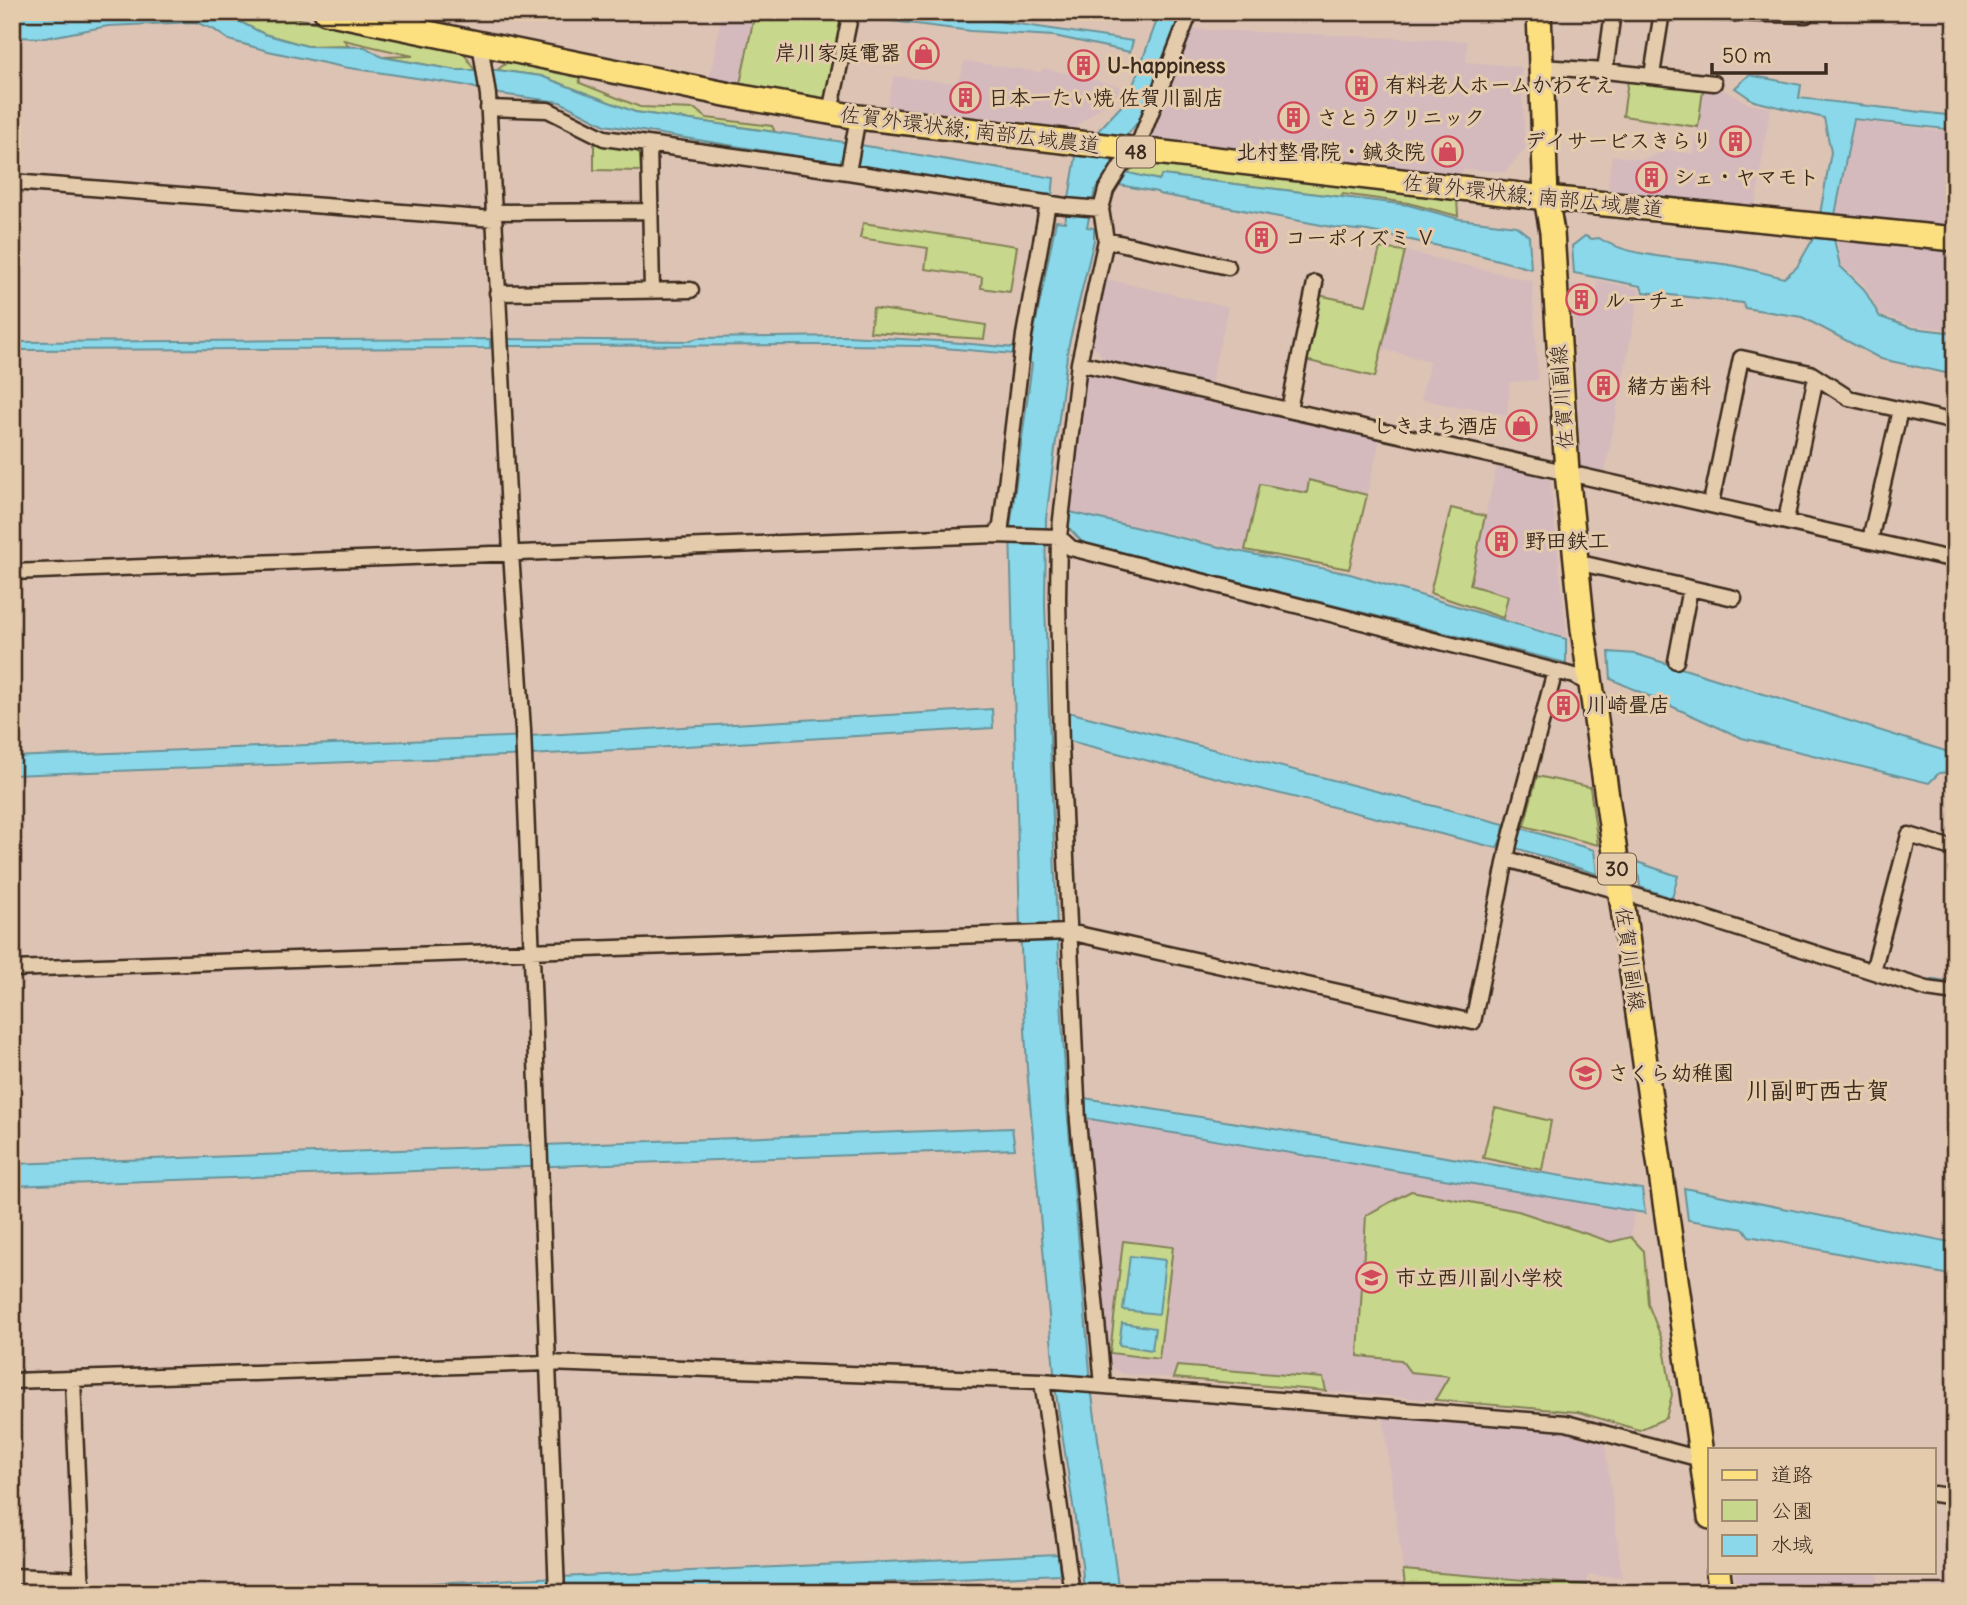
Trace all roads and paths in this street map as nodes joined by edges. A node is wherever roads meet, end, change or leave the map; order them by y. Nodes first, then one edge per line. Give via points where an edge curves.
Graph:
1 (326, 12) edge
2 (851, 12) edge
3 (1190, 12) edge
4 (1539, 12) edge
5 (1613, 12) edge
6 (1662, 12) edge
7 (1688, 12) edge
8 (1806, 12) edge
9 (482, 54) junction
10 (1541, 67) junction
11 (1605, 71) junction
12 (1652, 75) junction
13 (1714, 83) dead end
14 (488, 101) junction
15 (830, 112) junction
16 (858, 117) junction
17 (649, 145) junction
18 (1128, 159) junction
19 (848, 172) junction
20 (12, 182) edge
21 (1546, 198) junction
22 (1048, 203) junction
23 (1097, 209) junction
24 (650, 211) junction
25 (494, 216) junction
26 (1955, 239) edge
27 (1106, 240) junction
28 (1228, 267) dead end
29 (1315, 283) dead end
30 (652, 290) junction
31 (691, 290) dead end
32 (498, 293) junction
33 (1079, 363) junction
34 (1816, 377) junction
35 (1289, 408) junction
36 (1900, 410) junction
37 (1955, 422) edge
38 (1567, 471) junction
39 (1711, 503) junction
40 (1786, 520) junction
41 (995, 535) junction
42 (1059, 537) junction
43 (1870, 540) junction
44 (511, 553) junction
45 (1955, 560) edge
46 (1576, 562) junction
47 (12, 572) edge
48 (1690, 588) junction
49 (1734, 598) dead end
50 (1676, 661) dead end
51 (1555, 671) junction
52 (1591, 685) junction
53 (1955, 849) edge
54 (1507, 859) junction
55 (1621, 892) junction
56 (1069, 932) junction
57 (531, 951) junction
58 (12, 969) edge
59 (1873, 971) junction
60 (1955, 993) edge
61 (548, 1363) junction
62 (73, 1380) junction
63 (12, 1381) edge
64 (1042, 1381) junction
65 (1103, 1385) junction
66 (1706, 1461) edge
67 (1708, 1489) edge
68 (1936, 1494) edge
69 (1955, 1497) edge
70 (1718, 1574) edge
71 (12, 1576) edge
72 (82, 1588) edge
73 (557, 1593) edge
74 (1072, 1593) edge
75 (1721, 1593) edge

1 - 9 main road, 佐賀外環状線; 南部広域農道 / 48
2 - 15 street
3 - 18 street
4 - 10 main road, 30
5 - 11 street
6 - 12 street
7 - 8 street
9 - 14 street
9 - 15 main road, 佐賀外環状線; 南部広域農道 / 48
10 - 11 street
10 - 21 main road, 30
11 - 12 street
12 - 13 street
14 - 17 street via 548,110 604,138
14 - 25 street
15 - 16 main road, 佐賀外環状線; 南部広域農道 / 48
16 - 18 main road, 佐賀外環状線; 南部広域農道 / 48
16 - 19 street
17 - 19 street
17 - 24 street
18 - 21 main road, 佐賀外環状線; 南部広域農道 / 48
18 - 23 street
19 - 22 street
20 - 25 street
21 - 26 main road, 佐賀外環状線; 南部広域農道 / 48
21 - 38 main road, 佐賀川副線 / 30
22 - 23 street
22 - 41 street via 1024,335 1001,526
23 - 27 street
24 - 25 street
24 - 30 street
25 - 32 street
27 - 28 street
27 - 33 street
29 - 35 street
30 - 31 street
30 - 32 street
32 - 44 street
33 - 35 street
33 - 42 street
34 - 36 street via 1849,398
34 - 39 street via 1741,358
34 - 40 street
35 - 38 street
36 - 37 street
36 - 43 street
38 - 39 street
38 - 46 main road, 佐賀川副線 / 30
39 - 40 street
40 - 43 street
41 - 42 street
41 - 44 street
42 - 51 street via 1070,548
42 - 56 street
43 - 45 street
44 - 47 street
44 - 57 street
46 - 48 street
46 - 52 main road, 佐賀川副線 / 30
48 - 49 street
48 - 50 street
51 - 52 street
51 - 54 street
52 - 55 main road, 佐賀川副線 / 30
53 - 59 street via 1909,835
54 - 55 street
54 - 56 street via 1473,1022
55 - 59 street
55 - 66 main road, 佐賀川副線 / 30
56 - 57 street
56 - 65 street via 1078,1121
57 - 58 street
57 - 61 street
59 - 60 street
61 - 62 street
61 - 64 street
61 - 73 street
62 - 63 street
62 - 72 street
64 - 65 street
64 - 74 street
65 - 66 street via 1566,1423
66 - 67 main road, 佐賀川副線 / 30
68 - 69 street
70 - 75 main road
71 - 72 street

